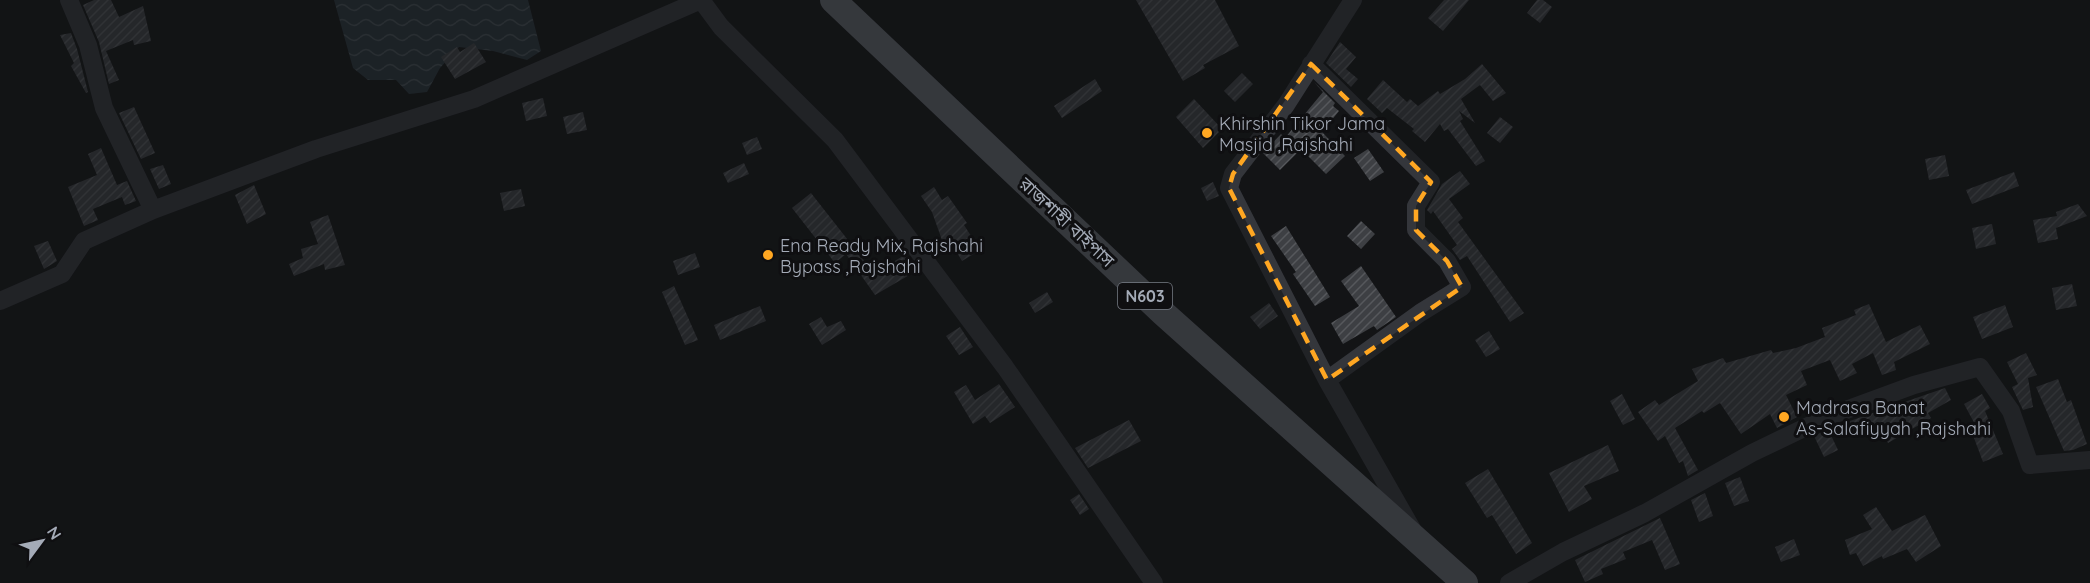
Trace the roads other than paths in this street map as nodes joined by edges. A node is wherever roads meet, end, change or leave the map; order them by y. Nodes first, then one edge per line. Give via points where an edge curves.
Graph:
1 (69, 0) edge
2 (701, 0) edge
3 (833, 0) edge
4 (1353, 0) edge
5 (1311, 64) junction
6 (153, 210) junction
7 (0, 301) edge
8 (1327, 380) junction
9 (2090, 460) edge
10 (1418, 539) junction
11 (1154, 583) edge
12 (1465, 583) edge
13 (1509, 583) edge

1 - 6 street via 87,45 104,108
2 - 6 street via 474,99 316,149
2 - 11 street via 721,27 835,140 1005,367
3 - 10 highway, রাজশাহী বাইপাস / N603 via 1162,313
4 - 5 street
5 - 8 street via 1286,105 1233,174 1229,188
5 - 8 street via 1431,182 1416,206 1416,230 1447,261 1462,287
6 - 7 street via 84,241 62,274
8 - 10 street
9 - 13 street via 2030,465 2011,411 1980,367 1914,385 1827,417
10 - 12 highway, রাজশাহী বাইপাস / N603

